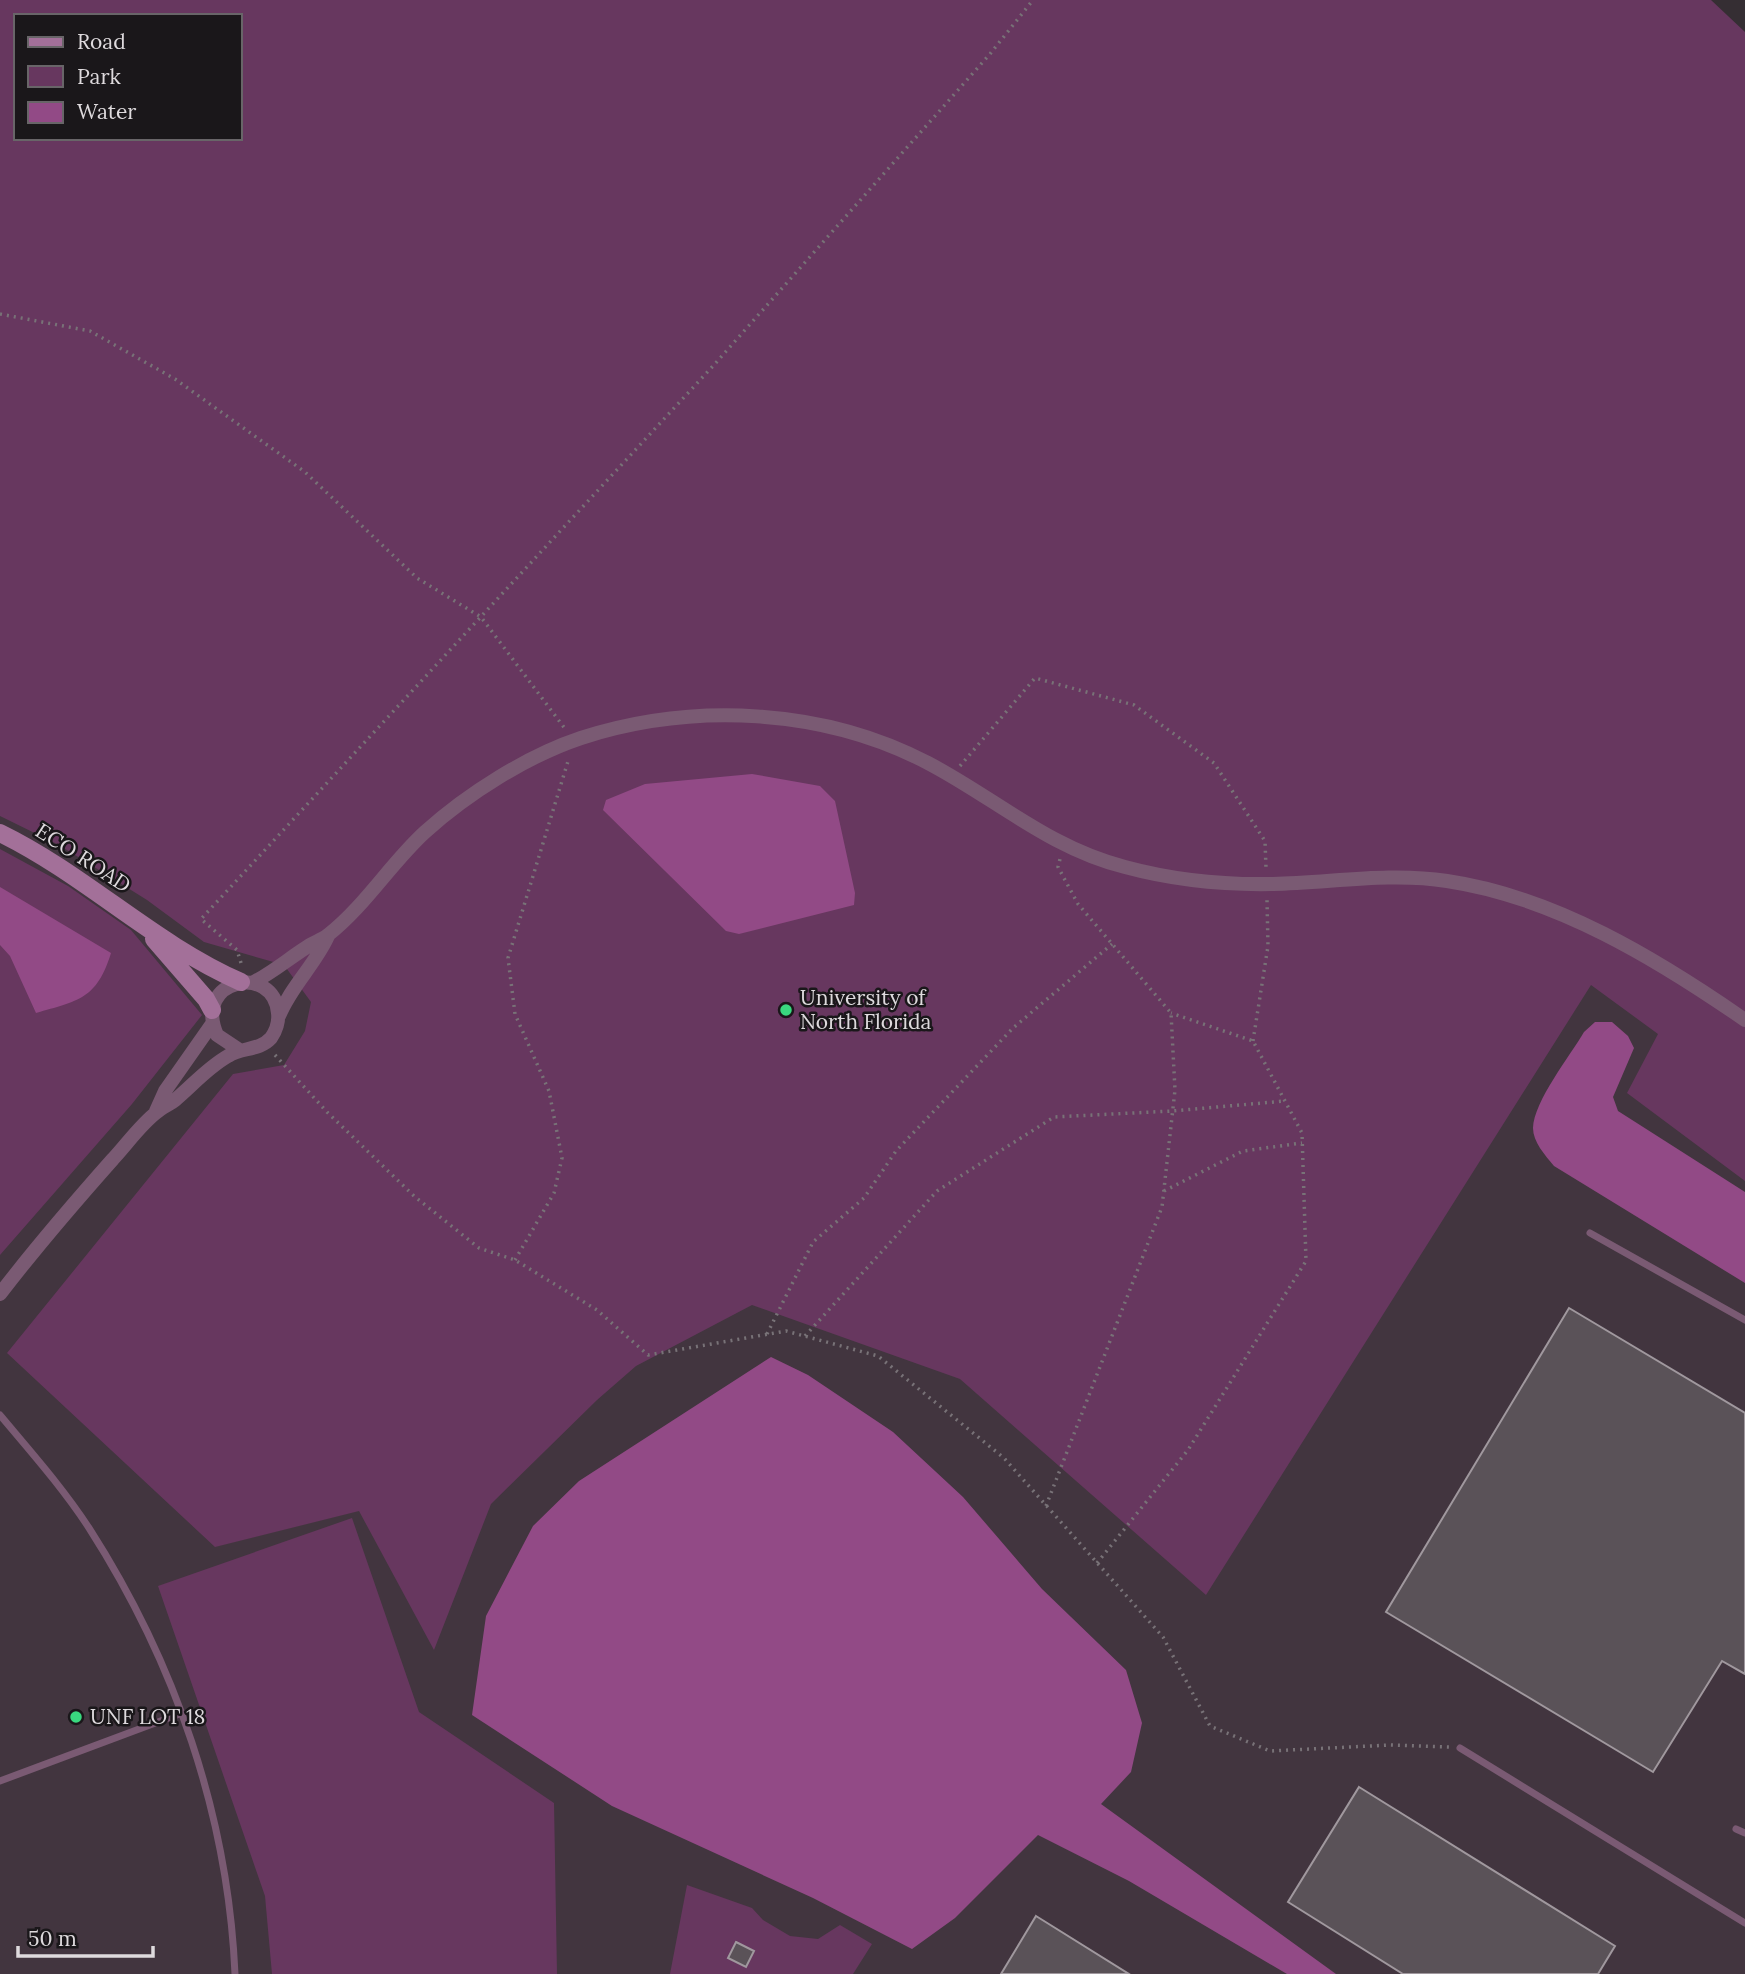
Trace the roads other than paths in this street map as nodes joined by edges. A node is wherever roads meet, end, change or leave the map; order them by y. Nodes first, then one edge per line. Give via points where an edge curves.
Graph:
1 (0, 833) edge
2 (140, 924) junction
3 (328, 936) junction
4 (247, 983) junction
5 (279, 1016) junction
6 (212, 1017) junction
7 (1745, 1020) edge
8 (238, 1049) junction
9 (155, 1113) junction
10 (1590, 1233) dead end
11 (0, 1294) edge
12 (1745, 1320) edge
13 (0, 1415) edge
14 (182, 1713) junction
15 (1460, 1748) road end
16 (0, 1781) edge
17 (1736, 1829) dead end
18 (1745, 1833) edge
19 (1745, 1923) edge
20 (235, 1974) edge

1 - 2 street, ECO ROAD via 78,878
2 - 4 street, ECO ROAD
2 - 6 street, ECO ROAD via 206,999
3 - 4 street
3 - 5 street
3 - 7 street via 426,832 493,780 575,741 651,722 734,715 803,720 860,734 928,763 1049,839 1123,867 1198,882 1266,884 1379,877 1446,880 1523,900 1602,933
4 - 5 street via 269,992
4 - 6 street via 221,993
5 - 8 street via 265,1043
6 - 8 street via 225,1043
6 - 9 street
8 - 9 street
9 - 11 street
10 - 12 lane
13 - 14 lane via 89,1528 152,1641
14 - 16 lane
14 - 20 lane via 206,1785 219,1846
15 - 19 lane
17 - 18 lane

